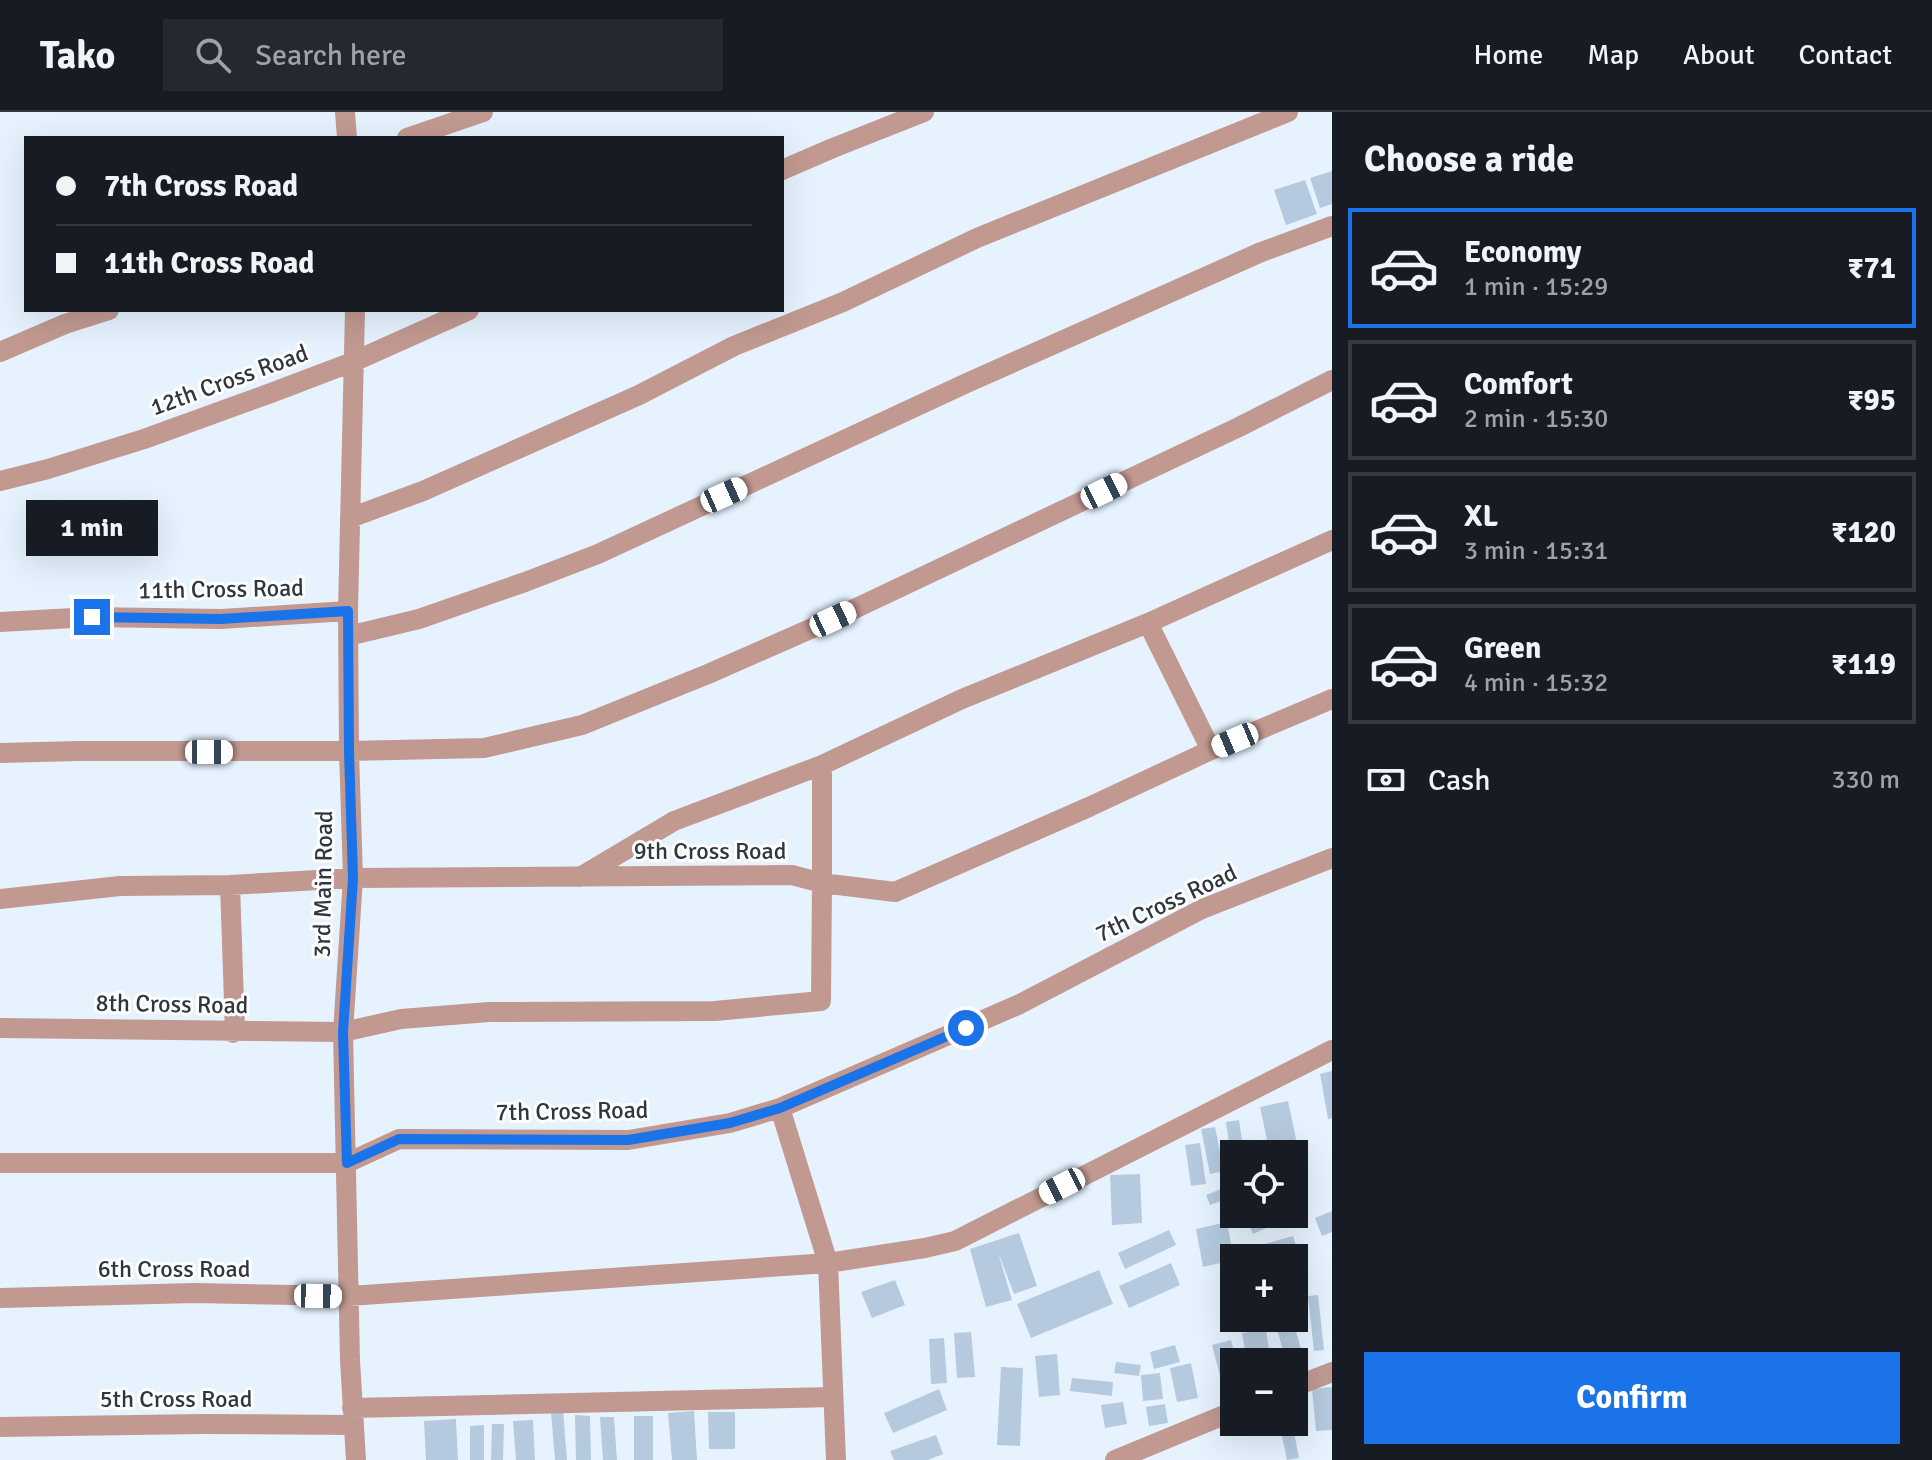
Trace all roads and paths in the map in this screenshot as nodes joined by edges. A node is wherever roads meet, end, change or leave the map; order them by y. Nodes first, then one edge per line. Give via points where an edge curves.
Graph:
1 (345, 112) edge
2 (483, 112) edge
3 (924, 112) edge
4 (1288, 112) edge
5 (347, 136) edge
6 (413, 136) edge
7 (784, 169) edge
8 (1332, 226) edge
9 (103, 312) edge
10 (355, 312) edge
11 (465, 312) edge
12 (0, 352) edge
13 (355, 361) junction
14 (1332, 380) edge
15 (0, 481) edge
16 (350, 518) junction
17 (1332, 540) edge
18 (348, 611) junction
19 (0, 622) edge
20 (1148, 623) junction
21 (348, 636) junction
22 (1332, 699) edge
23 (1211, 750) junction
24 (349, 751) junction
25 (0, 753) edge
26 (822, 765) junction
27 (1332, 858) edge
28 (579, 877) junction
29 (353, 878) junction
30 (822, 883) junction
31 (230, 885) junction
32 (0, 899) edge
33 (0, 1028) edge
34 (234, 1032) junction
35 (343, 1032) junction
36 (1332, 1050) edge
37 (780, 1108) junction
38 (0, 1163) edge
39 (347, 1163) junction
40 (828, 1263) junction
41 (349, 1296) junction
42 (0, 1298) edge
43 (1332, 1372) edge
44 (1308, 1381) edge
45 (833, 1397) junction
46 (352, 1416) junction
47 (1220, 1417) edge
48 (0, 1427) edge
49 (356, 1460) edge
50 (836, 1460) edge
51 (1115, 1460) edge

1 - 5 street
2 - 6 street
3 - 7 street
4 - 16 street via 977,238 423,491
8 - 21 street via 1259,253 969,382 598,554 419,619
9 - 12 street
10 - 13 street, 3rd Main Road
11 - 13 street, 12th Cross Road
13 - 15 street, 12th Cross Road via 144,439
13 - 16 street, 3rd Main Road
14 - 24 street via 833,619 582,725 484,748
16 - 18 street, 3rd Main Road
17 - 20 street
18 - 19 street, 11th Cross Road
18 - 21 street, 3rd Main Road
20 - 23 street
20 - 26 street via 962,699
21 - 24 street, 3rd Main Road
22 - 23 street, 9th Cross Road
23 - 30 street, 9th Cross Road via 895,892
24 - 25 street
24 - 29 street, 3rd Main Road
26 - 28 street via 674,821
26 - 30 street
27 - 37 street, 7th Cross Road via 1202,909 1020,1004
28 - 29 street, 9th Cross Road
28 - 30 street, 9th Cross Road via 792,875
29 - 31 street, 9th Cross Road
29 - 35 street, 3rd Main Road
30 - 35 street via 821,1001 715,1011 489,1012 401,1019
31 - 32 street, 9th Cross Road via 120,886
31 - 34 street
33 - 34 street, 8th Cross Road
34 - 35 street, 8th Cross Road
35 - 39 street, 3rd Main Road
36 - 40 street, 6th Cross Road via 955,1241
37 - 39 street, 7th Cross Road via 730,1123 628,1140 399,1139
37 - 40 street
38 - 39 street, 7th Cross Road
39 - 41 street, 3rd Main Road
40 - 41 street, 6th Cross Road
40 - 45 street
41 - 42 street, 6th Cross Road
41 - 46 street, 3rd Main Road
43 - 44 street
45 - 46 street, 5th Cross Road
45 - 50 street
46 - 48 street, 5th Cross Road
46 - 49 street, 3rd Main Road
47 - 51 street

